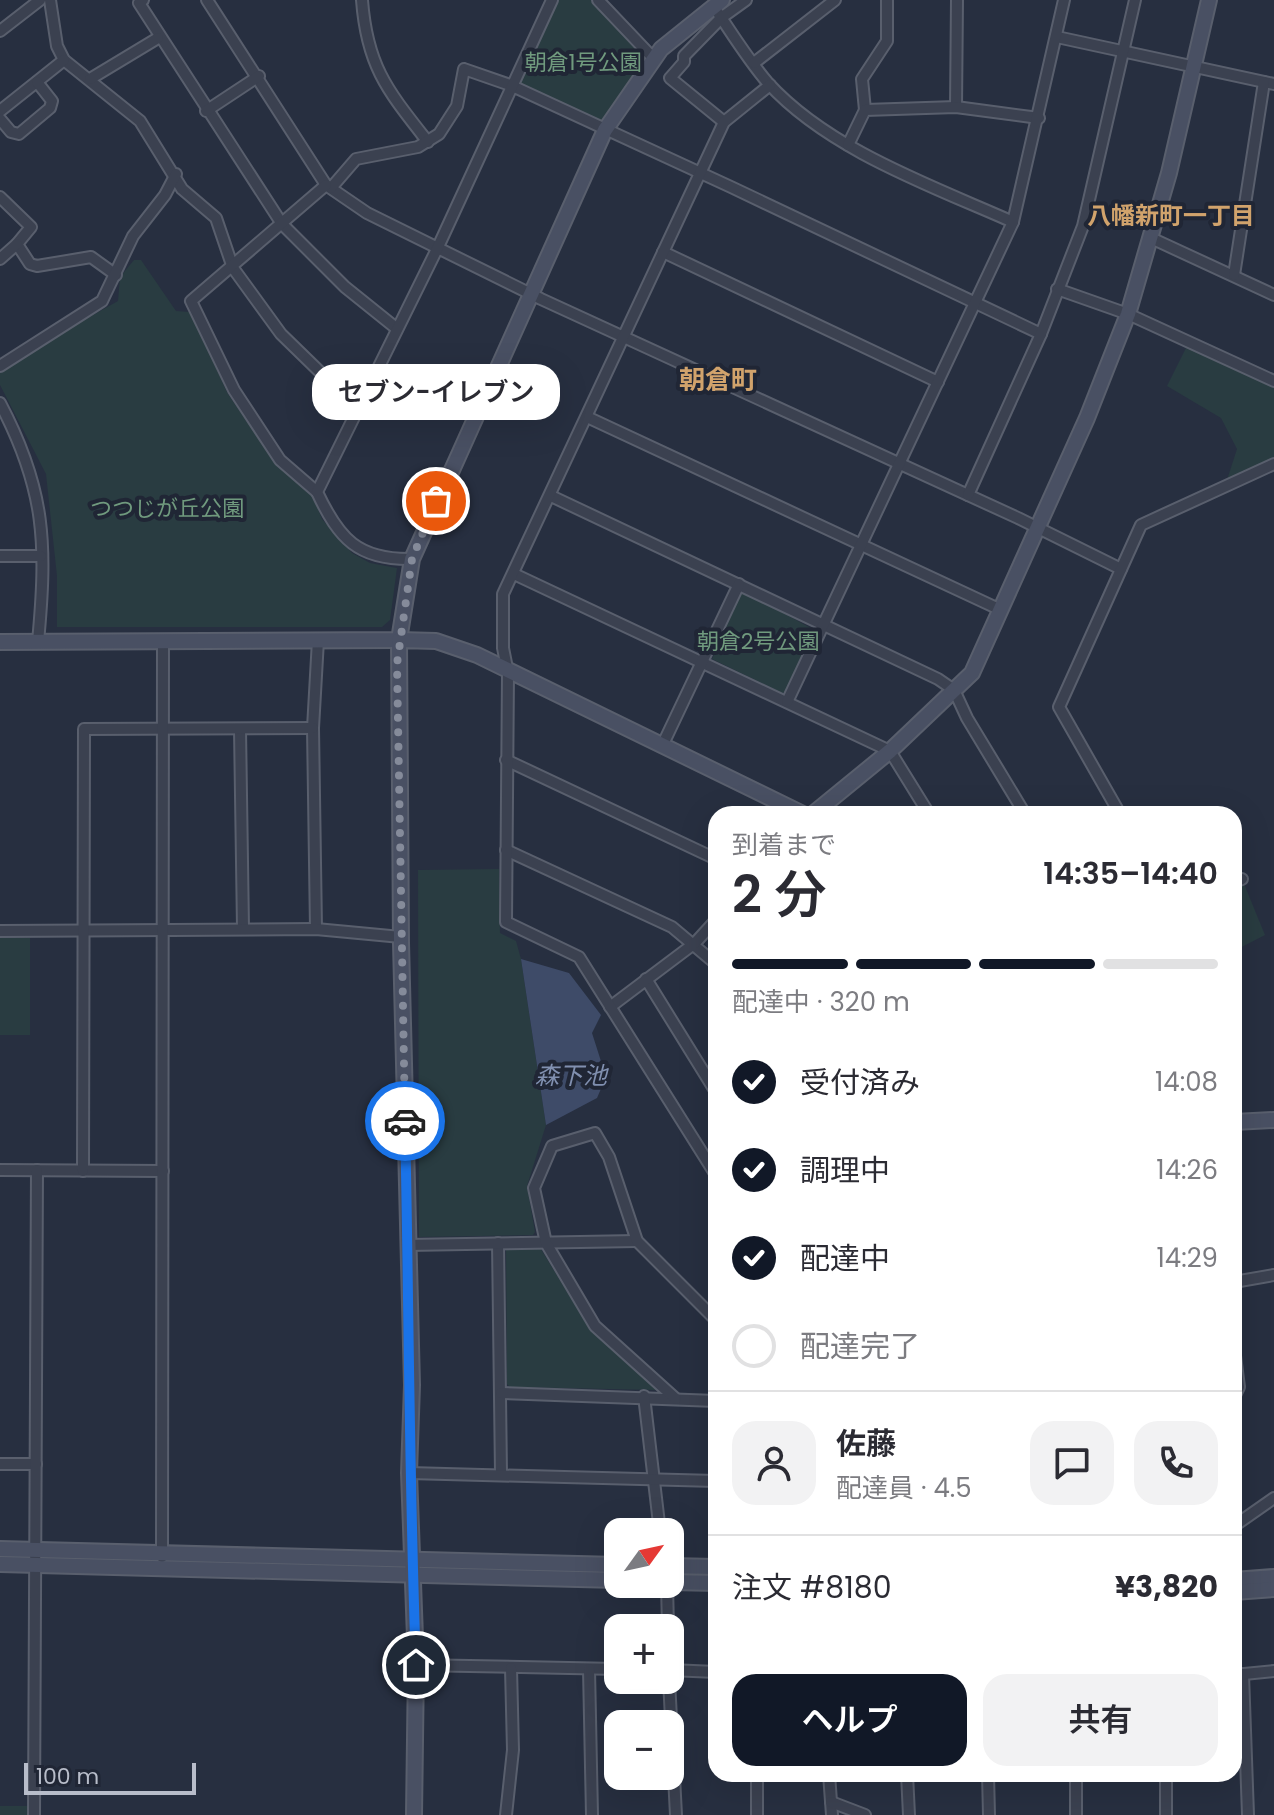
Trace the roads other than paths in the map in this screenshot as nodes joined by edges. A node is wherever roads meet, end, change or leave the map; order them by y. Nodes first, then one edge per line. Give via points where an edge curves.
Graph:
1 (15, 0) edge
2 (40, 0) edge
3 (50, 0) edge
4 (143, 0) edge
5 (207, 0) edge
6 (362, 0) edge
7 (552, 0) edge
8 (598, 0) edge
9 (746, 0) edge
10 (835, 0) edge
11 (887, 0) edge
12 (957, 0) edge
13 (1064, 0) edge
14 (1135, 0) edge
15 (1209, 0) edge
16 (719, 8) edge
17 (27, 9) junction
18 (0, 31) edge
19 (1057, 37) junction
20 (158, 38) junction
21 (1124, 53) junction
22 (654, 59) junction
23 (64, 60) junction
24 (754, 63) junction
25 (1193, 67) junction
26 (259, 76) junction
27 (90, 79) junction
28 (37, 82) junction
29 (1269, 83) edge
30 (510, 85) junction
31 (770, 85) junction
32 (956, 107) junction
33 (865, 110) junction
34 (0, 111) edge
35 (206, 111) junction
36 (1039, 118) junction
37 (0, 119) edge
38 (724, 122) junction
39 (605, 130) junction
40 (428, 142) junction
41 (848, 145) junction
42 (176, 174) junction
43 (701, 174) junction
44 (328, 186) junction
45 (0, 197) edge
46 (1013, 222) junction
47 (282, 224) junction
48 (1151, 238) junction
49 (17, 244) junction
50 (436, 248) junction
51 (663, 252) junction
52 (0, 259) edge
53 (233, 268) junction
54 (116, 275) junction
55 (1234, 275) junction
56 (1057, 289) junction
57 (529, 292) junction
58 (1274, 295) edge
59 (974, 303) junction
60 (1128, 314) junction
61 (396, 328) junction
62 (1041, 334) junction
63 (624, 336) junction
64 (0, 366) edge
65 (1274, 381) edge
66 (938, 382) junction
67 (0, 403) edge
68 (358, 409) junction
69 (587, 417) junction
70 (899, 464) junction
71 (1274, 464) edge
72 (317, 492) junction
73 (968, 495) junction
74 (551, 496) junction
75 (1037, 527) junction
76 (861, 545) junction
77 (0, 556) edge
78 (41, 556) junction
79 (412, 559) junction
80 (1121, 569) junction
81 (514, 574) junction
82 (739, 584) junction
83 (1001, 610) junction
84 (826, 624) junction
85 (318, 640) junction
86 (399, 640) junction
87 (163, 641) junction
88 (0, 642) edge
89 (38, 642) junction
90 (702, 662) junction
91 (508, 673) junction
92 (954, 690) junction
93 (787, 702) junction
94 (313, 728) junction
95 (163, 729) junction
96 (240, 729) junction
97 (663, 744) junction
98 (890, 751) junction
99 (506, 760) junction
100 (787, 806) edge
101 (823, 806) edge
102 (924, 806) edge
103 (1020, 806) edge
104 (1115, 806) edge
105 (506, 850) junction
106 (708, 855) edge
107 (243, 928) junction
108 (163, 929) junction
109 (316, 929) junction
110 (708, 929) edge
111 (83, 930) junction
112 (0, 931) edge
113 (401, 937) junction
114 (695, 943) junction
115 (708, 956) edge
116 (646, 979) junction
117 (610, 1007) junction
118 (708, 1079) edge
119 (1274, 1120) edge
120 (1242, 1122) edge
121 (708, 1162) edge
122 (0, 1170) edge
123 (37, 1170) junction
124 (83, 1171) junction
125 (163, 1171) junction
126 (637, 1241) junction
127 (498, 1243) junction
128 (546, 1243) junction
129 (407, 1245) junction
130 (1274, 1275) edge
131 (1242, 1281) edge
132 (708, 1312) edge
133 (501, 1393) junction
134 (644, 1396) junction
135 (676, 1399) junction
136 (708, 1401) edge
137 (0, 1464) edge
138 (36, 1464) junction
139 (409, 1473) junction
140 (501, 1473) junction
141 (653, 1478) junction
142 (708, 1481) edge
143 (1274, 1498) edge
144 (658, 1518) edge
145 (1242, 1520) edge
146 (0, 1549) edge
147 (35, 1557) junction
148 (162, 1560) junction
149 (0, 1564) edge
150 (604, 1565) edge
151 (413, 1566) junction
152 (684, 1566) edge
153 (708, 1567) edge
154 (1274, 1577) edge
155 (604, 1579) edge
156 (1242, 1579) edge
157 (684, 1583) edge
158 (708, 1583) edge
159 (1274, 1589) edge
160 (1242, 1591) edge
161 (416, 1665) junction
162 (511, 1668) junction
163 (589, 1669) junction
164 (604, 1669) edge
165 (684, 1671) edge
166 (1274, 1671) edge
167 (708, 1672) edge
168 (1242, 1674) edge
169 (670, 1694) edge
170 (1242, 1730) edge
171 (757, 1782) edge
172 (830, 1782) edge
173 (907, 1782) edge
174 (988, 1782) edge
175 (1076, 1782) edge
176 (1166, 1782) edge
177 (831, 1802) junction
178 (34, 1815) edge
179 (414, 1815) edge
180 (506, 1815) edge
181 (592, 1815) edge
182 (676, 1815) edge
183 (757, 1815) edge
184 (832, 1815) edge
185 (865, 1815) edge
186 (909, 1815) edge
187 (989, 1815) edge
188 (1076, 1815) edge
189 (1166, 1815) edge
190 (1248, 1815) edge

1 - 17 street
2 - 17 street
3 - 23 street
4 - 20 street via 139,3
5 - 26 street
6 - 40 street via 364,33 380,78
7 - 30 street
8 - 22 street
9 - 16 street
10 - 24 street
11 - 33 street via 887,41 862,79
12 - 32 street
13 - 19 street
14 - 21 street
15 - 25 street
16 - 22 street
16 - 24 street
16 - 38 street via 670,78
17 - 18 street
19 - 21 street
19 - 36 street
20 - 27 street
20 - 35 street
21 - 25 street
21 - 56 street via 1083,226
22 - 39 street
23 - 27 street
23 - 28 street
24 - 31 street
25 - 29 street
25 - 48 street
26 - 35 street
26 - 44 street
27 - 42 street via 140,121
28 - 34 street
28 - 37 street via 52,101 50,108 19,134
29 - 55 street
30 - 39 street
30 - 40 street via 464,69 457,106 442,131
30 - 50 street
31 - 38 street
31 - 41 street
32 - 33 street
32 - 36 street
33 - 41 street
35 - 47 street
36 - 46 street
38 - 43 street
39 - 43 street
39 - 57 street
40 - 44 street via 356,159
41 - 46 street
42 - 53 street via 182,189 222,227
42 - 54 street via 133,236
43 - 51 street
43 - 59 street
44 - 47 street
44 - 50 street
45 - 49 street via 31,227
46 - 59 street
47 - 53 street
47 - 61 street via 345,287
48 - 55 street
48 - 60 street
49 - 52 street
49 - 54 street via 30,264 91,257
50 - 57 street
50 - 61 street
51 - 63 street
51 - 66 street
53 - 68 street via 281,334
53 - 72 street via 191,301 234,390 280,460
54 - 64 street via 102,301
55 - 58 street
56 - 60 street
56 - 62 street
57 - 63 street
57 - 79 street
59 - 62 street
59 - 66 street
60 - 65 street
60 - 75 street
61 - 68 street
62 - 73 street
63 - 69 street
63 - 70 street
66 - 70 street
67 - 78 street via 34,477 42,515
68 - 72 street
69 - 74 street
69 - 76 street
70 - 73 street
70 - 76 street
71 - 80 street via 1141,525
72 - 79 street via 334,524 360,550 384,560
73 - 75 street
74 - 81 street
74 - 82 street
75 - 80 street
75 - 83 street
76 - 83 street
76 - 84 street
77 - 78 street
78 - 89 street
79 - 86 street
80 - 104 street via 1059,707
81 - 90 street
81 - 91 street via 503,594
82 - 84 street
82 - 90 street
83 - 92 street via 972,673
84 - 92 street
84 - 93 street
85 - 86 street
85 - 87 street
85 - 94 street
86 - 91 street via 436,641
86 - 113 street
87 - 89 street
87 - 95 street
88 - 89 street
90 - 93 street
90 - 97 street
91 - 97 street
91 - 99 street
92 - 98 street
92 - 103 street
93 - 98 street
94 - 96 street
94 - 109 street
95 - 96 street
95 - 108 street
95 - 111 street via 84,729
96 - 107 street
97 - 100 street
98 - 101 street
98 - 102 street
99 - 105 street
99 - 106 street
105 - 114 street via 672,927
105 - 117 street via 506,922 579,957
107 - 108 street
107 - 109 street
108 - 111 street
108 - 125 street
109 - 113 street
110 - 114 street
111 - 112 street
111 - 124 street
113 - 129 street
114 - 115 street
114 - 116 street
116 - 117 street
116 - 118 street
117 - 121 street
119 - 120 street
122 - 123 street
123 - 124 street
123 - 138 street
124 - 125 street
125 - 148 street
126 - 128 street
126 - 128 street via 609,1157 595,1133 552,1146 534,1188
126 - 132 street
127 - 128 street
127 - 129 street
127 - 133 street
128 - 135 street via 595,1326
129 - 139 street
130 - 131 street
133 - 134 street
133 - 140 street
134 - 135 street
134 - 141 street
135 - 136 street
137 - 138 street
138 - 147 street
139 - 140 street
139 - 151 street
140 - 141 street
141 - 142 street
141 - 144 street
143 - 145 street
146 - 147 street
147 - 148 street
147 - 149 street
147 - 178 street
148 - 151 street
150 - 151 street
151 - 155 street
151 - 161 street
152 - 153 street
154 - 156 street
157 - 158 street
159 - 160 street
161 - 162 street
161 - 179 street
162 - 163 street
162 - 180 street via 513,1750
163 - 164 street
163 - 181 street
165 - 167 street
166 - 168 street
169 - 182 street
170 - 190 street
171 - 183 street
172 - 177 street
173 - 186 street
174 - 187 street
175 - 188 street
176 - 189 street
177 - 184 street
177 - 185 street

